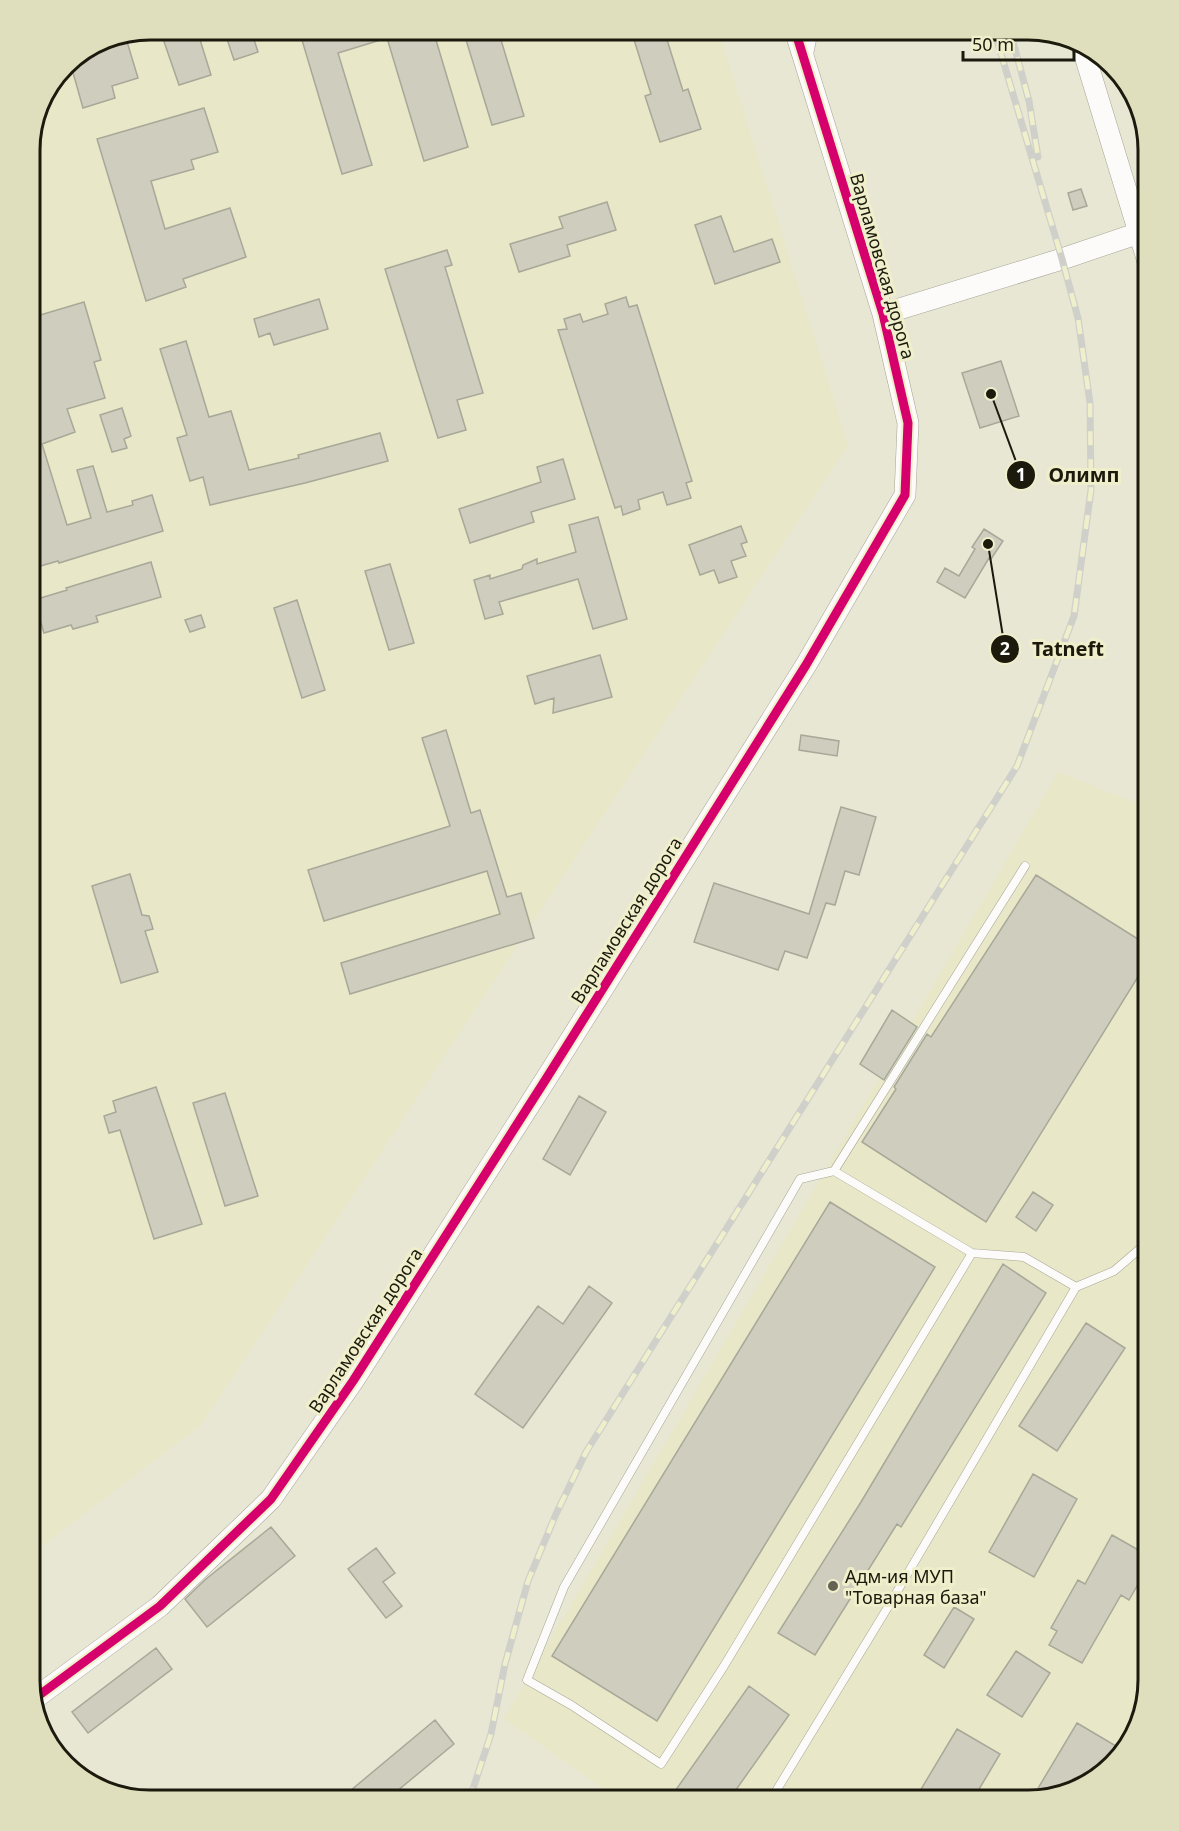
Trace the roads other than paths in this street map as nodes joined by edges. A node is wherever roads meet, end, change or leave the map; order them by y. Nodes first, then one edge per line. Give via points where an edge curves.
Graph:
1 (798, 41) edge
2 (812, 41) edge
3 (1085, 56) edge
4 (806, 68) junction
5 (1138, 229) edge
6 (1138, 232) edge
7 (883, 314) junction
8 (1025, 866) dead end
9 (834, 1171) junction
10 (1138, 1250) edge
11 (972, 1254) junction
12 (1076, 1287) junction
13 (41, 1694) edge
14 (777, 1790) edge

1 - 4 street, Варламовская дорога
2 - 4 lane
3 - 5 street
4 - 7 street, Варламовская дорога
6 - 7 street
7 - 13 street, Варламовская дорога via 908,423 905,495 806,665 353,1381 271,1499 160,1606
8 - 9 lane
9 - 11 lane
9 - 11 lane via 800,1179 564,1587 527,1680 661,1764
10 - 12 lane via 1114,1271
11 - 12 lane via 1024,1257
12 - 14 lane

